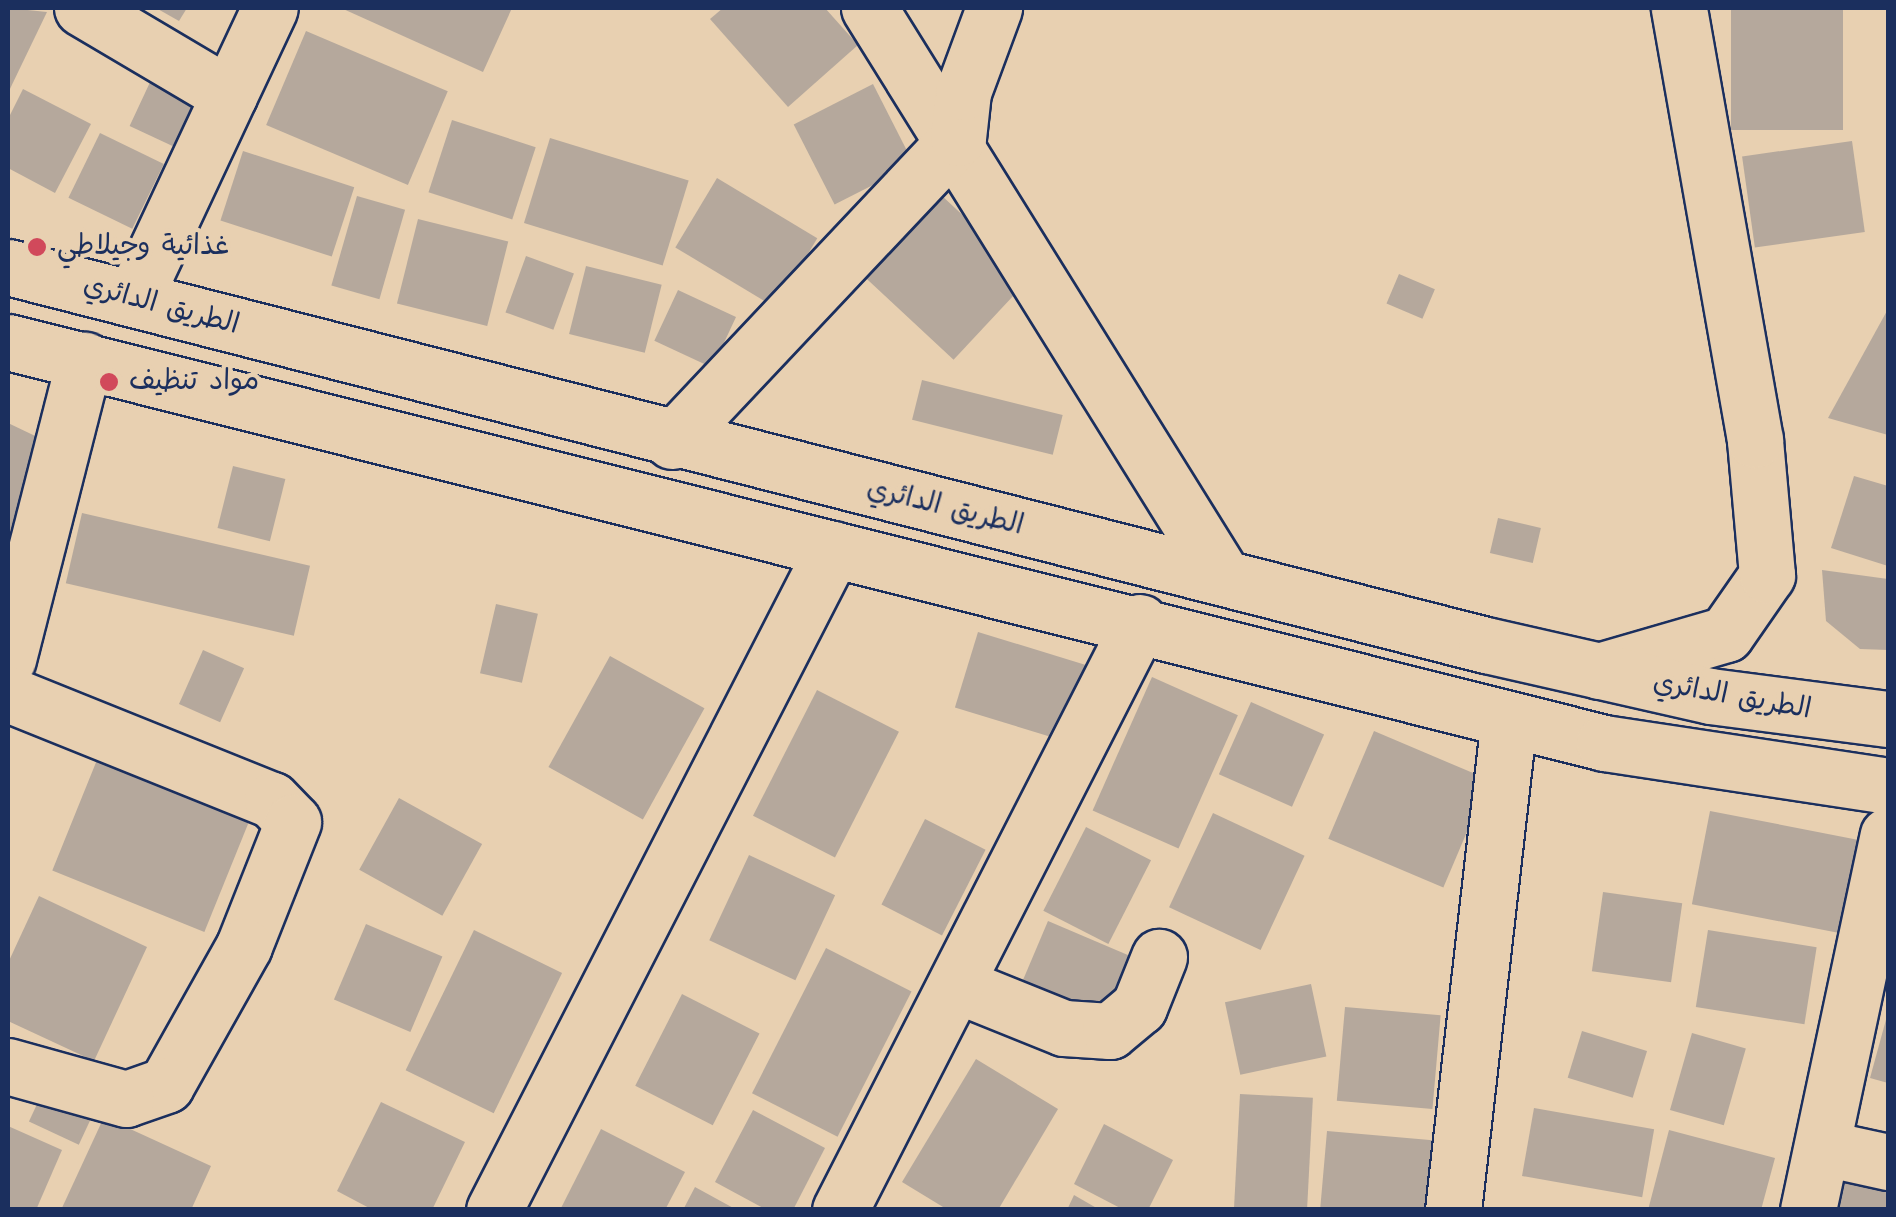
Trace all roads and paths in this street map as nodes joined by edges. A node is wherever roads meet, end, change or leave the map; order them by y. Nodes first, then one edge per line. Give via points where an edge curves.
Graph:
1 (82, 8) edge
2 (270, 8) edge
3 (869, 8) edge
4 (994, 8) edge
5 (1678, 8) edge
6 (229, 95) junction
7 (958, 138) junction
8 (8, 266) edge
9 (134, 298) junction
10 (8, 342) edge
11 (84, 360) junction
12 (672, 442) junction
13 (832, 549) junction
14 (1220, 572) junction
15 (1140, 622) junction
16 (8, 659) edge
17 (1599, 671) junction
18 (8, 694) edge
19 (1509, 719) junction
20 (1888, 719) edge
21 (1888, 786) edge
22 (1888, 835) edge
23 (1159, 956) dead end
24 (957, 985) junction
25 (8, 1066) edge
26 (1824, 1148) junction
27 (1888, 1162) edge
28 (494, 1210) edge
29 (840, 1210) edge
30 (1454, 1210) edge
31 (1808, 1210) edge

1 - 6 street
2 - 6 street
3 - 7 street
4 - 7 street via 963,92
5 - 17 street via 1755,440 1766,575 1726,634
6 - 9 street
7 - 12 street
7 - 14 street
8 - 9 street, الطريق الدائري
9 - 12 street, الطريق الدائري
10 - 11 street
11 - 13 street
11 - 16 street
12 - 14 street, الطريق الدائري
13 - 15 street
13 - 28 street
14 - 17 street, الطريق الدائري
15 - 19 street
15 - 24 street
17 - 20 street, الطريق الدائري
18 - 25 street via 272,800 293,822 244,946 166,1085 126,1099
19 - 21 street via 1721,766
19 - 30 street
22 - 26 street
23 - 24 street via 1139,1007 1110,1030 1064,1028
24 - 29 street
26 - 27 street
26 - 31 street

